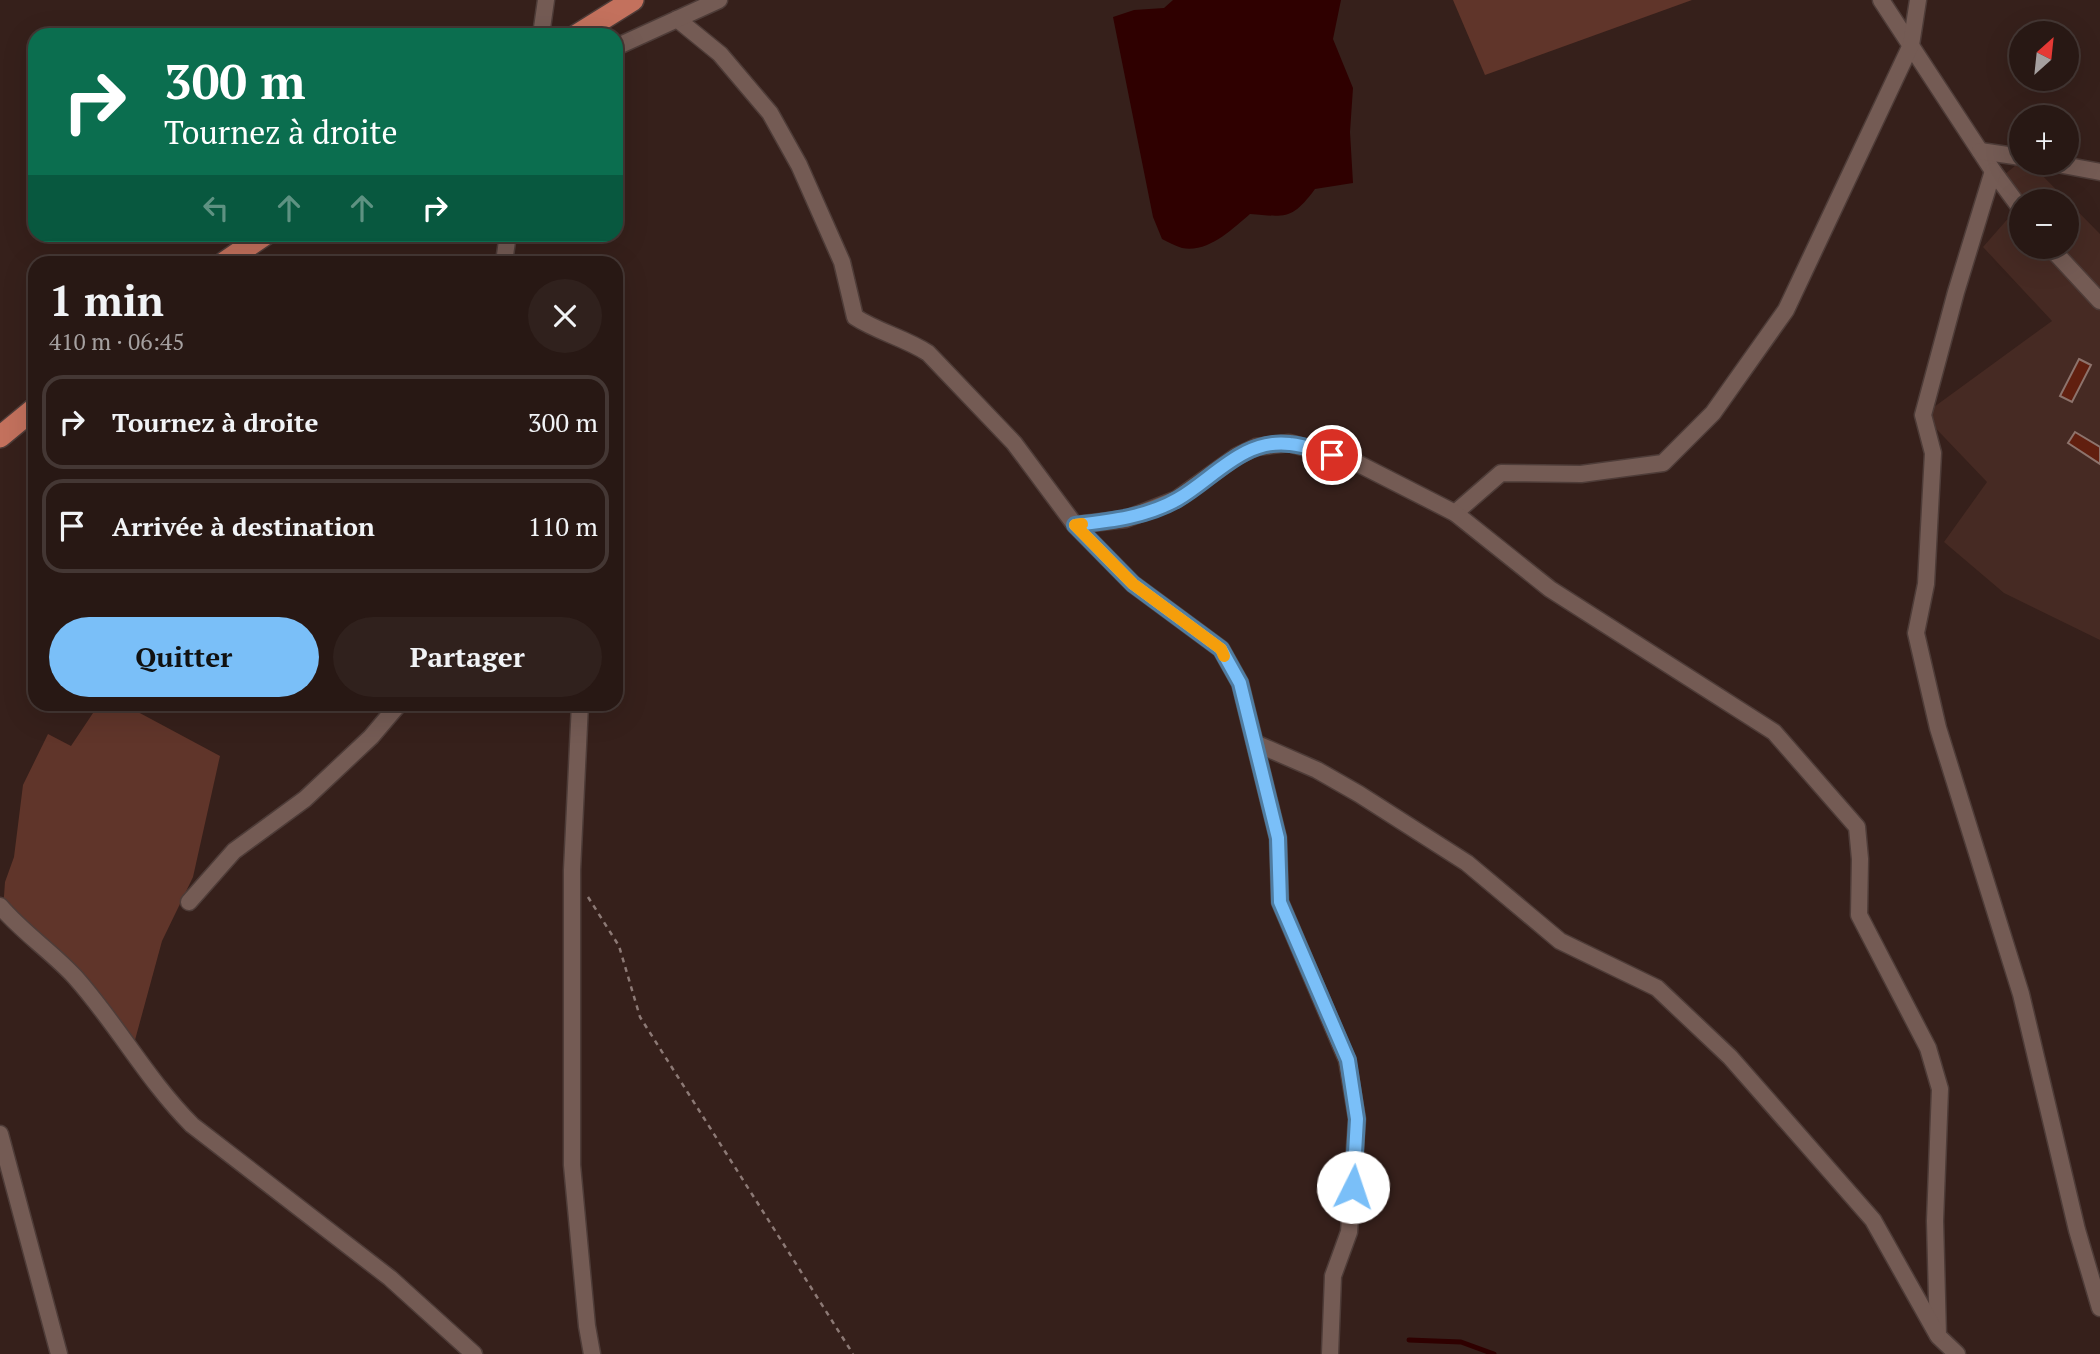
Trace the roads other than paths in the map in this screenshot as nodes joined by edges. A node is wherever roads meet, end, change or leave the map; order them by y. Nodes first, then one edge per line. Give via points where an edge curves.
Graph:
1 (546, 0) edge
2 (633, 0) edge
3 (719, 0) edge
4 (1881, 0) edge
5 (1918, 0) edge
6 (677, 19) junction
7 (542, 28) edge
8 (588, 28) edge
9 (623, 44) edge
10 (1911, 45) junction
11 (1980, 151) junction
12 (2009, 155) edge
13 (2079, 168) edge
14 (1993, 171) junction
15 (2100, 172) edge
16 (2009, 193) edge
17 (254, 242) edge
18 (234, 256) edge
19 (2061, 259) edge
20 (2100, 301) edge
21 (28, 414) edge
22 (0, 437) edge
23 (1454, 513) junction
24 (1075, 525) junction
25 (393, 711) edge
26 (580, 711) edge
27 (1255, 743) junction
28 (189, 902) dead end
29 (0, 906) edge
30 (0, 1134) edge
31 (2100, 1308) edge
32 (1938, 1336) junction
33 (60, 1354) edge
34 (474, 1354) edge
35 (592, 1354) edge
36 (1330, 1354) edge
37 (1957, 1354) edge

1 - 7 street
2 - 8 main road
3 - 6 street
4 - 10 street
5 - 10 street
6 - 9 street
6 - 24 street via 720,54 770,113 799,164 842,262 855,317 928,353 1014,443
10 - 11 street
10 - 23 street via 1786,310 1713,413 1663,463 1581,474 1501,473
11 - 12 street
11 - 14 street
13 - 15 street
14 - 16 street
14 - 31 street via 1923,415 1933,453 1926,584 1916,633 1938,728 2021,994
17 - 18 main road
19 - 20 street
21 - 22 main road
23 - 24 street via 1353,461 1289,443 1256,447 1177,499 1126,519
23 - 32 street via 1550,589 1774,732 1857,827 1858,915 1928,1048 1940,1089 1935,1221
24 - 27 street via 1133,584 1221,649 1240,683
25 - 28 street via 305,799 234,850
26 - 35 street via 572,870 572,1165
27 - 32 street via 1359,794 1467,863 1560,941 1657,988 1730,1057 1873,1220
27 - 36 street via 1278,838 1280,902 1348,1060 1357,1119 1349,1232 1333,1276
29 - 34 street via 74,976 167,1100 192,1125 390,1278
30 - 33 street
32 - 37 street

